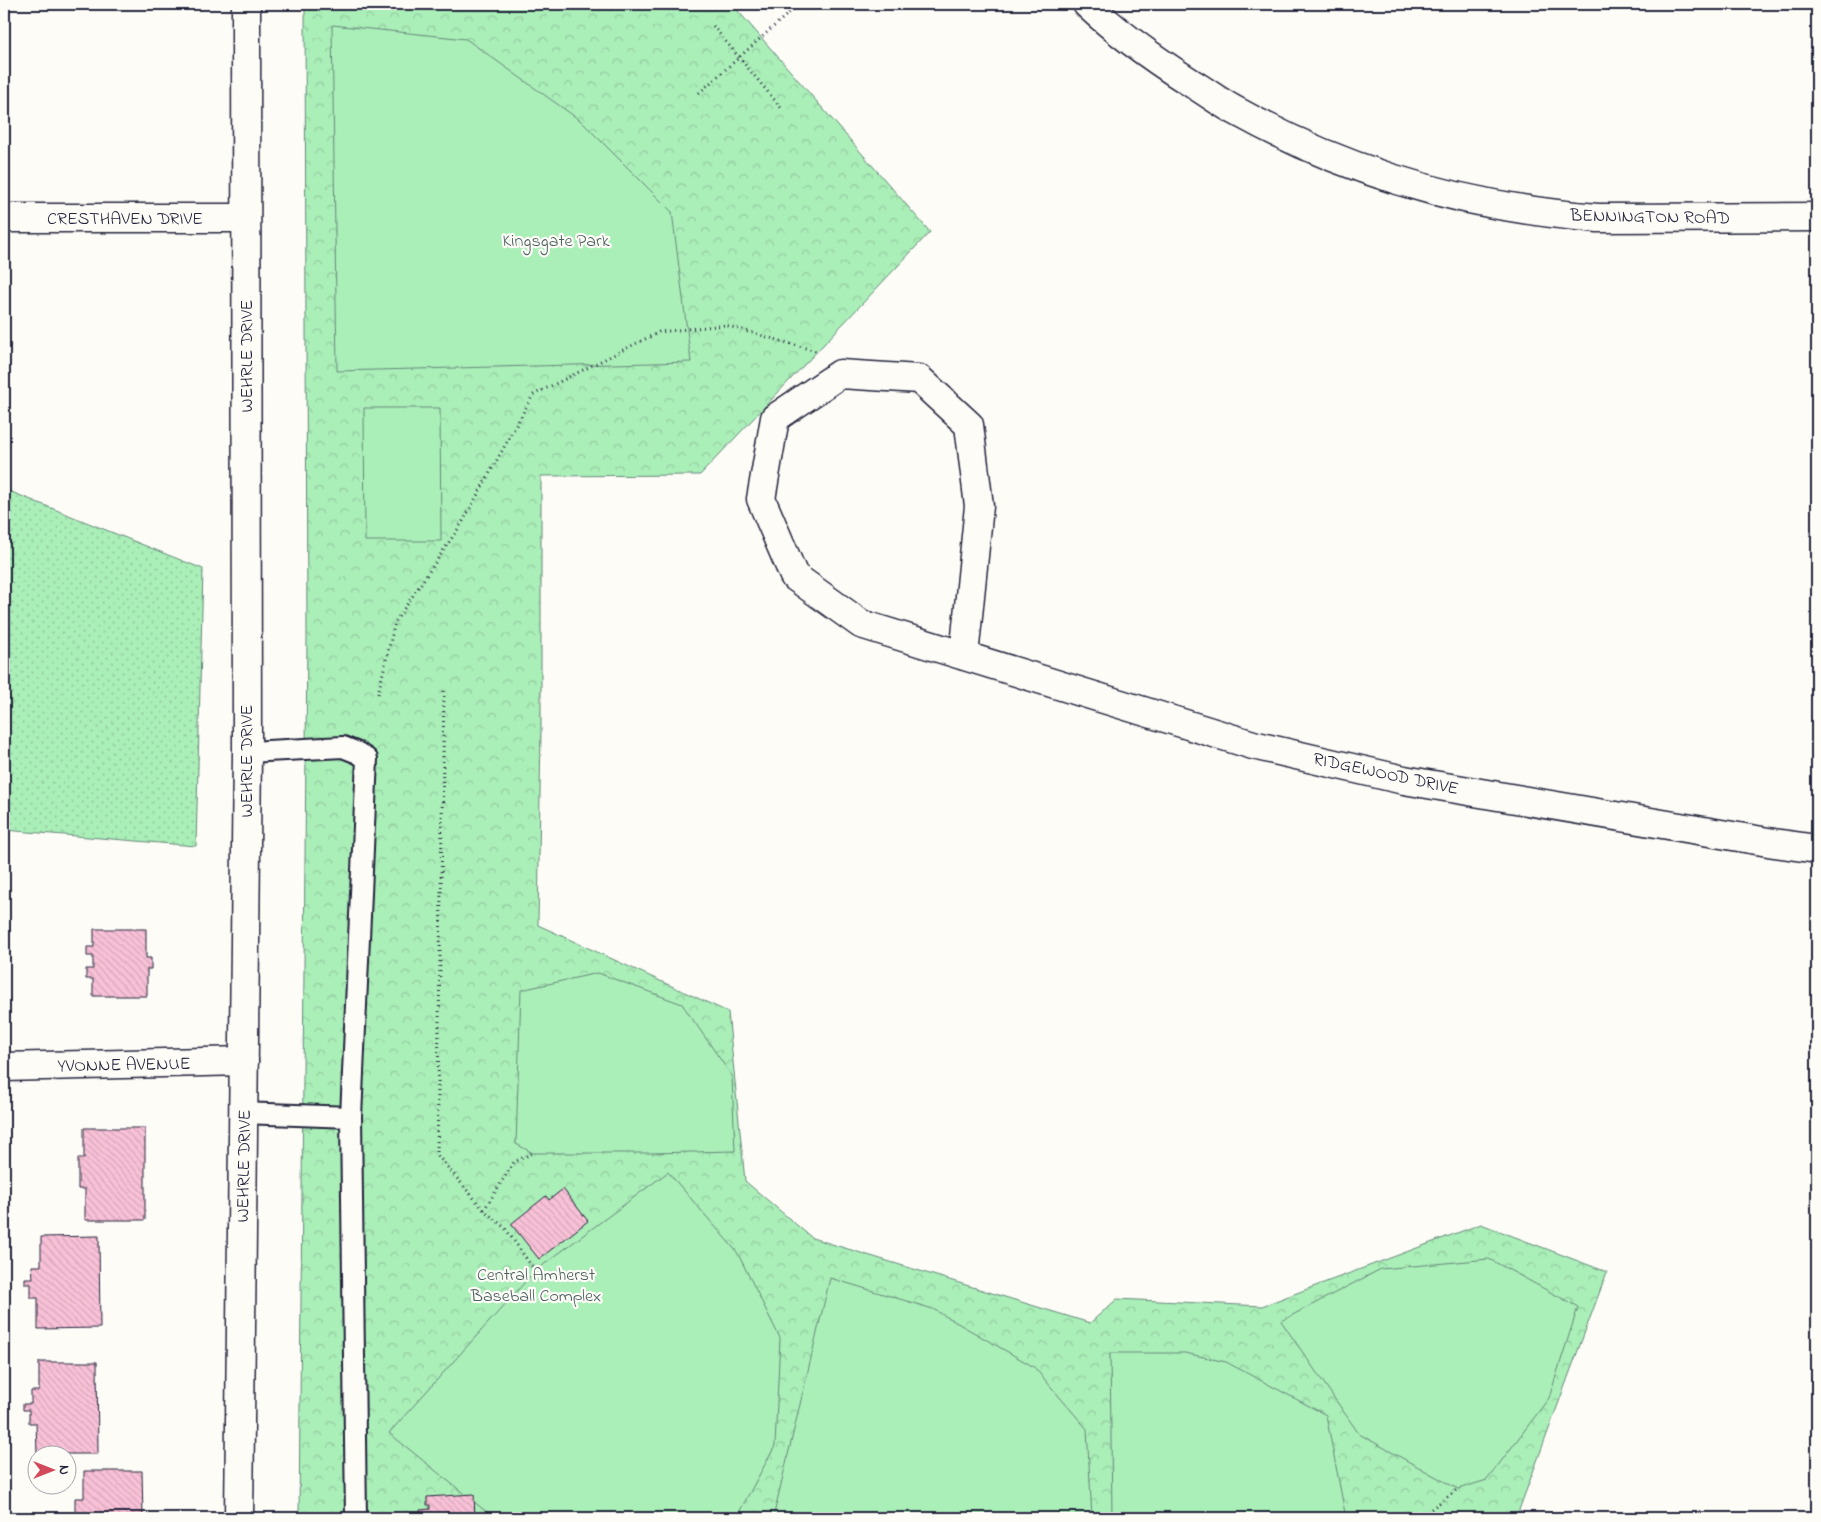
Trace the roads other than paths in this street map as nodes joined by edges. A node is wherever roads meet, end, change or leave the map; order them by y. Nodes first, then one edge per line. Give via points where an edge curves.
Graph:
1 (246, 4) edge
2 (1087, 4) edge
3 (1817, 217) edge
4 (4, 218) edge
5 (245, 218) junction
6 (964, 656) junction
7 (247, 752) junction
8 (1817, 849) edge
9 (244, 1061) junction
10 (4, 1067) edge
11 (244, 1113) junction
12 (352, 1117) junction
13 (239, 1518) edge
14 (356, 1518) edge

1 - 5 street, WEHRLE DRIVE
2 - 3 street, BENNINGTON ROAD via 1163,65 1237,112 1315,151 1398,181 1482,203 1569,216
4 - 5 street, CRESTHAVEN DRIVE
5 - 7 street, WEHRLE DRIVE
6 - 6 street, RIDGEWOOD DRIVE via 862,624 794,576 761,499 775,418 840,374 919,379 969,425 979,506
6 - 8 street, RIDGEWOOD DRIVE via 1253,745 1404,780
7 - 9 street, WEHRLE DRIVE
7 - 12 lane via 343,747 367,759
9 - 10 street, YVONNE AVENUE
9 - 11 street, WEHRLE DRIVE
11 - 12 lane
11 - 13 street, WEHRLE DRIVE
12 - 14 lane

